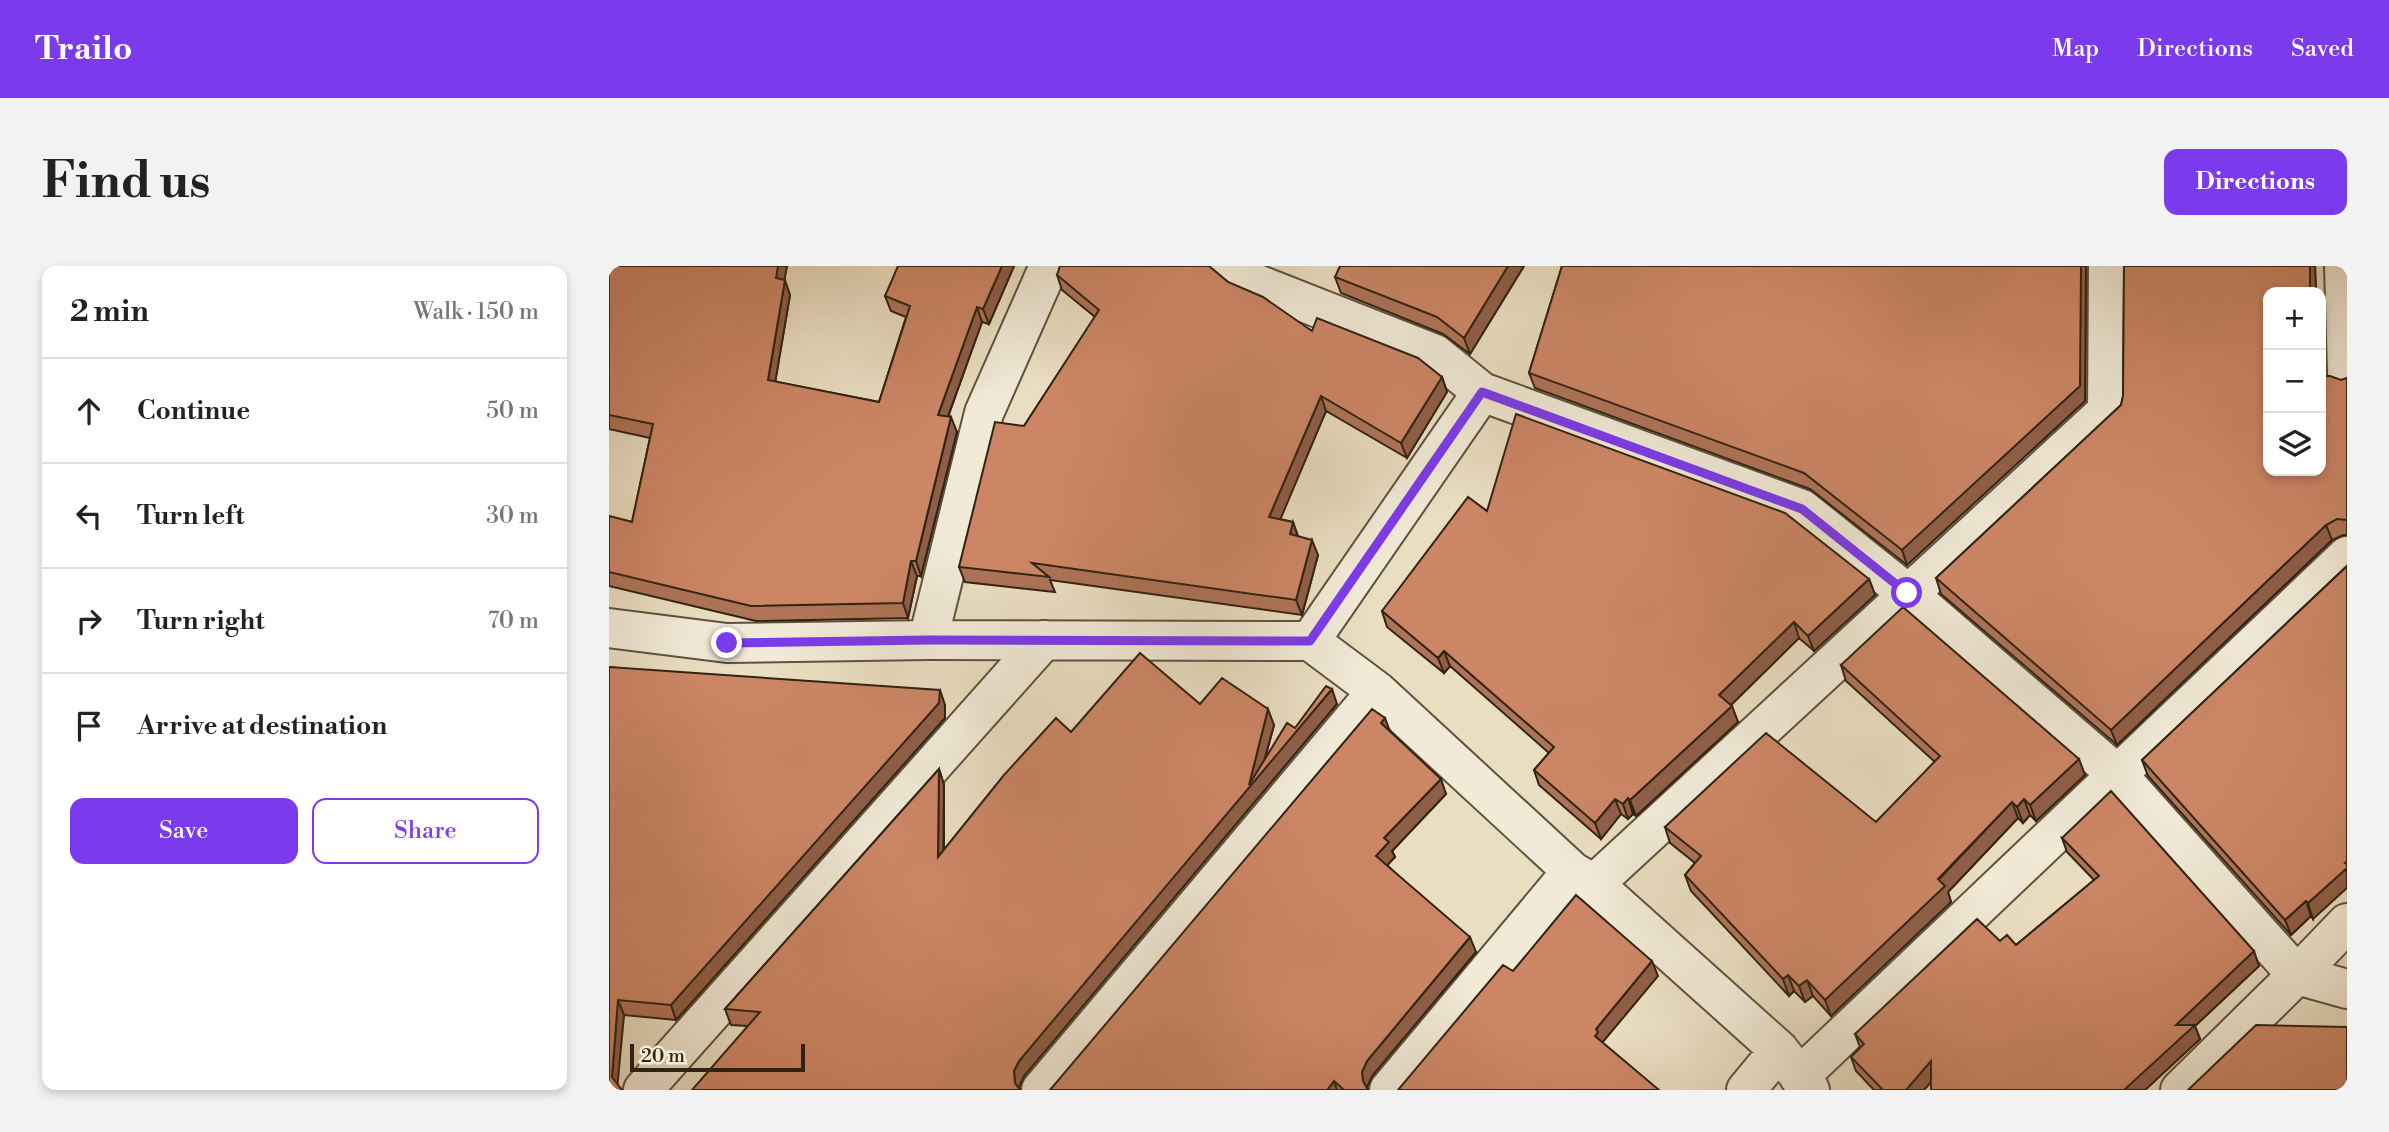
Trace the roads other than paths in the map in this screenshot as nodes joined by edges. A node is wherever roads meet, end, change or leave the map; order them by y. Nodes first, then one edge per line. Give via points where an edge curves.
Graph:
1 (1049, 266) edge
2 (2108, 266) edge
3 (2344, 266) edge
4 (1245, 271) edge
5 (2347, 373) edge
6 (1482, 392) junction
7 (2347, 556) edge
8 (1907, 593) junction
9 (609, 628) edge
10 (929, 640) junction
11 (1044, 640) junction
12 (1310, 641) junction
13 (1377, 691) junction
14 (2117, 774) junction
15 (1583, 877) junction
16 (2347, 923) edge
17 (2297, 975) junction
18 (2347, 989) edge
19 (1796, 1072) edge
20 (642, 1090) edge
21 (1041, 1090) edge
22 (1389, 1090) edge
23 (1746, 1090) edge
24 (2180, 1090) edge

1 - 10 street via 984,413
2 - 8 street via 2106,411
3 - 5 street
4 - 6 street via 1435,354
6 - 8 street via 1802,509
6 - 12 street
7 - 14 street
8 - 14 street
8 - 15 street
9 - 10 street via 727,643
10 - 11 street
11 - 12 street
11 - 20 street
12 - 13 street
13 - 15 street
13 - 21 street
14 - 17 street
14 - 19 street
15 - 19 street
15 - 22 street
16 - 17 street
17 - 18 street
17 - 24 street
19 - 23 street

